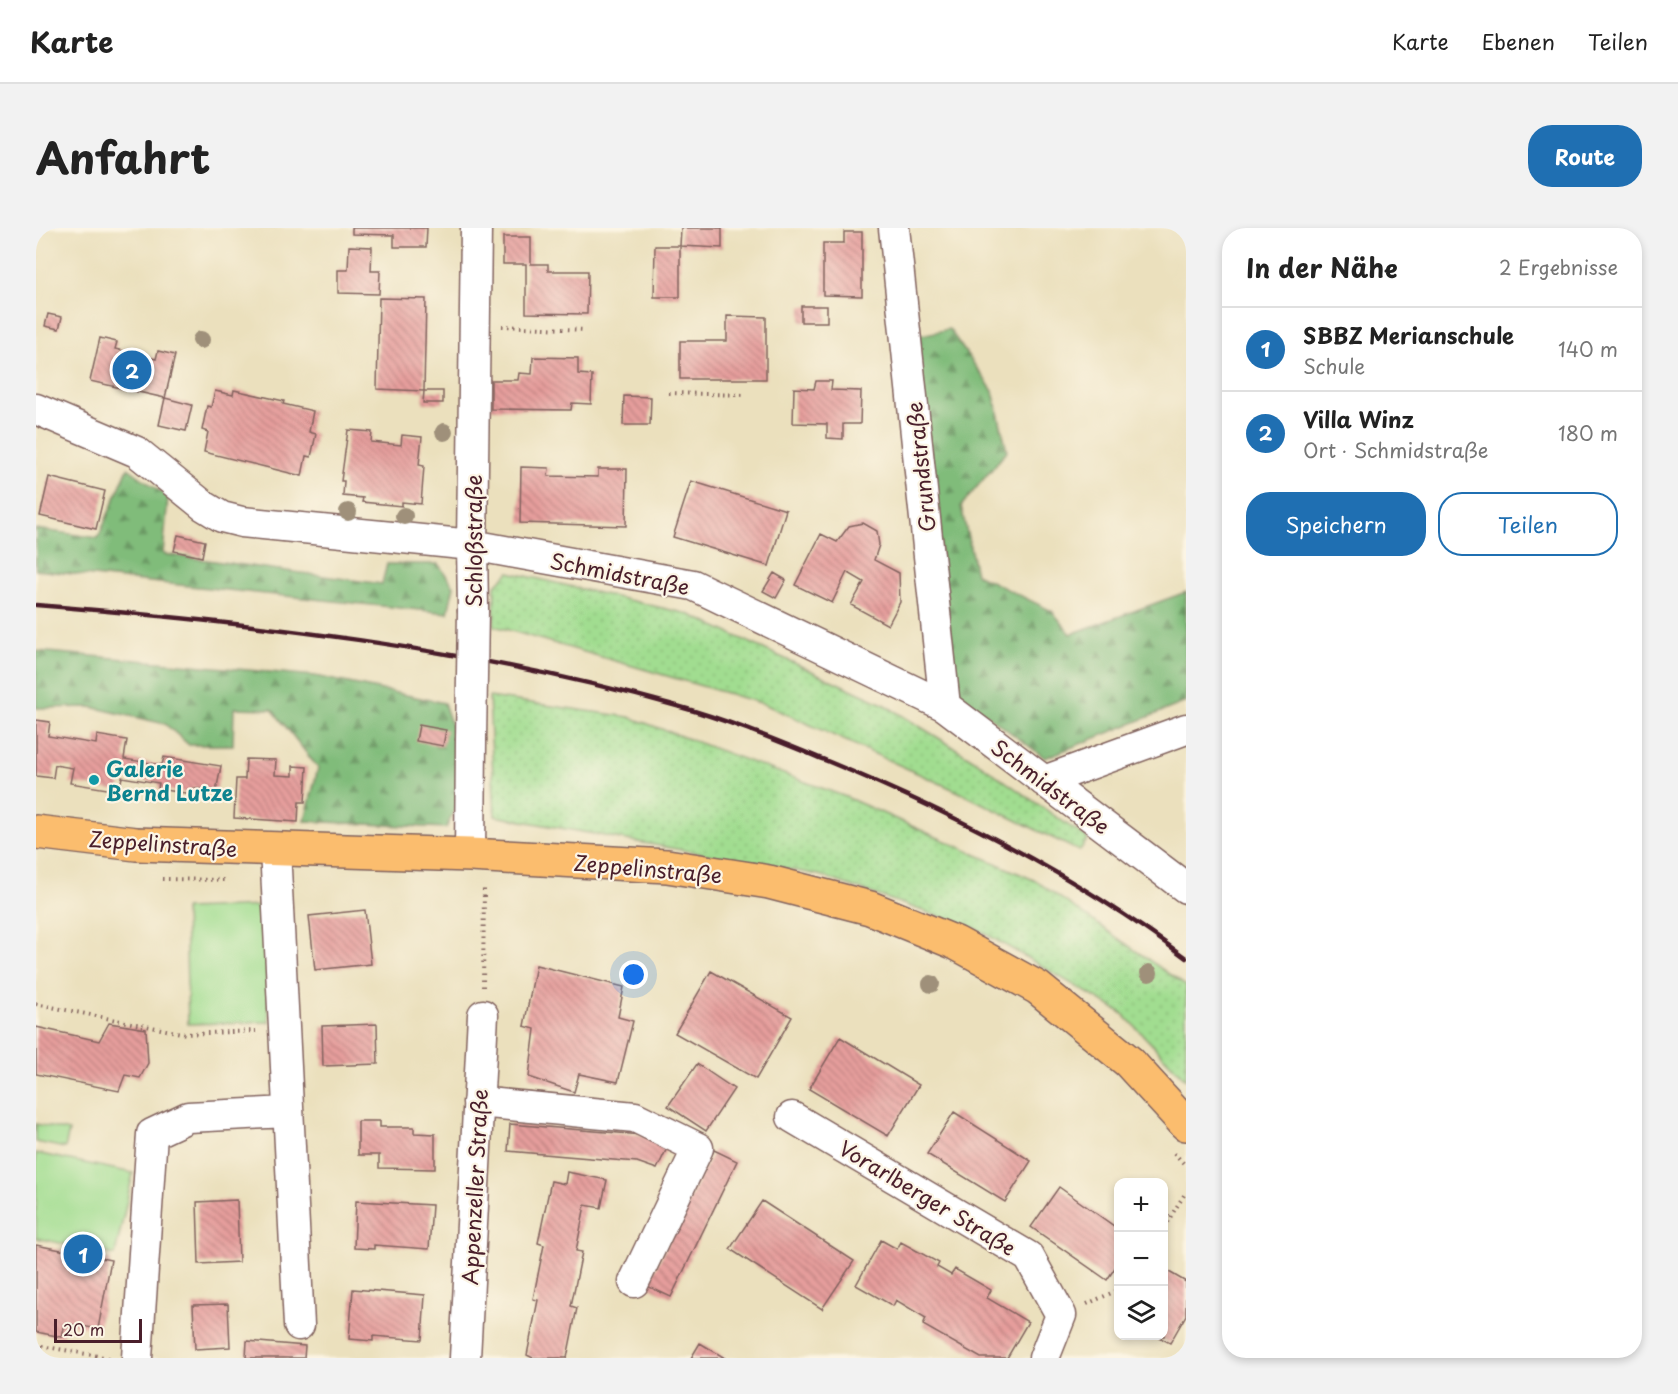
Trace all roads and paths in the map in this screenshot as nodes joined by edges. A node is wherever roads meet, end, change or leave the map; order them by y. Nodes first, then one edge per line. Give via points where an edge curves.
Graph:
1 (476, 228) edge
2 (894, 228) edge
3 (474, 325) junction
4 (585, 330) dead end
5 (669, 393) dead end
6 (746, 395) dead end
7 (36, 409) edge
8 (472, 545) junction
9 (945, 706) junction
10 (1186, 729) edge
11 (1044, 781) junction
12 (36, 832) edge
13 (276, 861) junction
14 (477, 867) junction
15 (151, 878) dead end
16 (1186, 888) edge
17 (36, 1004) edge
18 (483, 1015) joint
19 (284, 1030) junction
20 (478, 1102) junction
21 (288, 1112) junction
22 (792, 1117) dead end
23 (1178, 1137) edge
24 (1186, 1166) edge
25 (1186, 1192) edge
26 (1168, 1221) edge
27 (634, 1282) dead end
28 (299, 1325) dead end
29 (36, 1345) edge
30 (111, 1358) edge
31 (137, 1358) edge
32 (465, 1358) edge
33 (1044, 1358) edge

1 - 3 street, Schloßstraße
2 - 9 street, Grundstraße
3 - 4 path
3 - 8 street, Schloßstraße
5 - 6 path
7 - 8 street, Schmidstraße via 137,452 222,517
8 - 9 street, Schmidstraße via 693,585
8 - 14 street, Schloßstraße, bridge via 471,741
9 - 11 street, Schmidstraße
10 - 11 street
11 - 16 street, Schmidstraße
12 - 13 main road, Zeppelinstraße
13 - 14 main road, Zeppelinstraße
13 - 15 path via 255,873 221,881
13 - 19 street
14 - 18 path
14 - 23 main road, Zeppelinstraße via 667,866 769,882 870,908 956,943 1038,988 1129,1062
17 - 19 path via 186,1034
18 - 20 street, Appenzeller Straße
19 - 21 street
20 - 27 street via 635,1117 698,1148
20 - 32 street, Appenzeller Straße
21 - 28 street
21 - 31 street via 188,1117 152,1134
22 - 33 street, Vorarlberger Straße via 1029,1257 1061,1316
23 - 24 path
25 - 26 path
29 - 30 path

